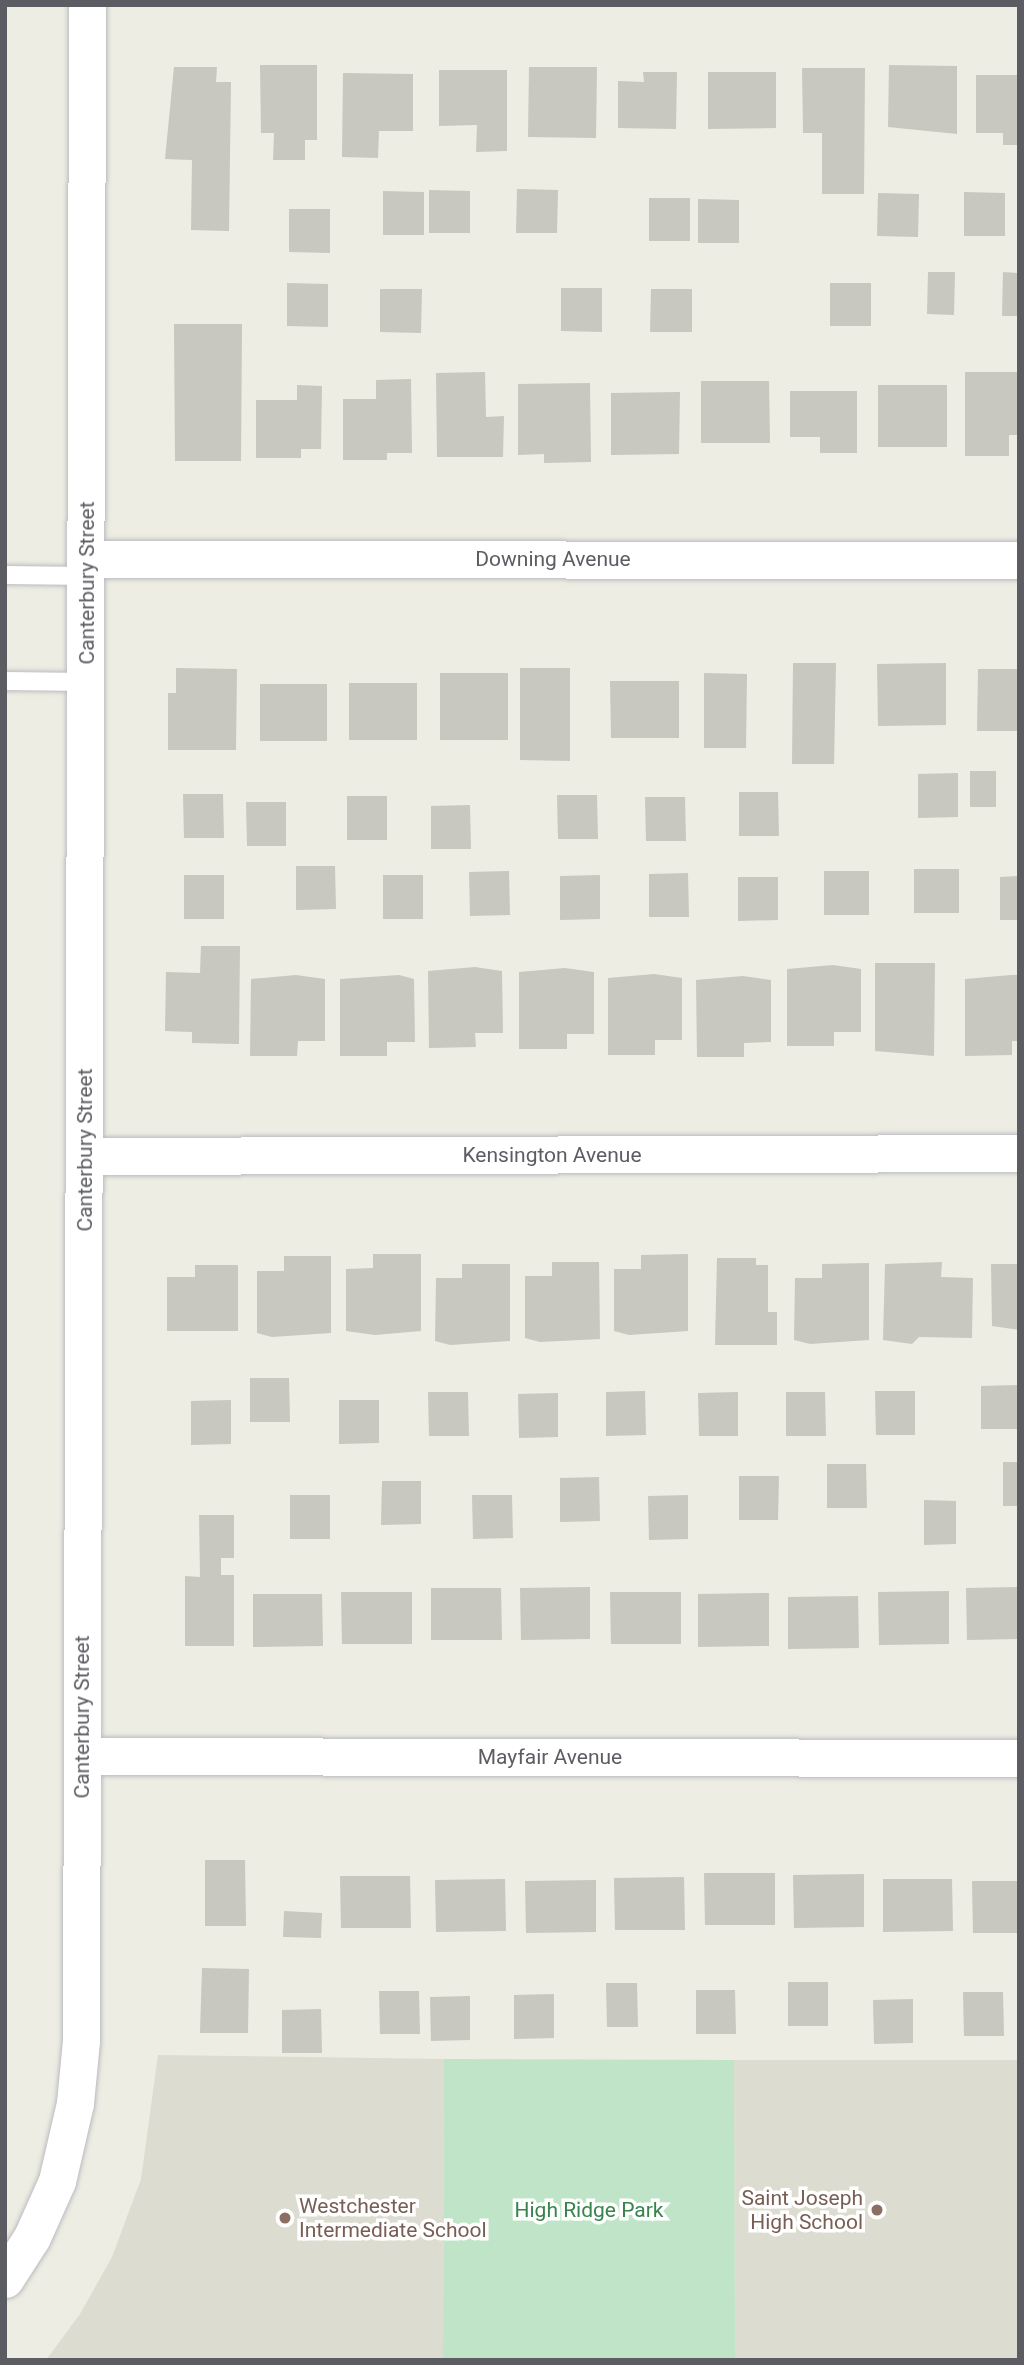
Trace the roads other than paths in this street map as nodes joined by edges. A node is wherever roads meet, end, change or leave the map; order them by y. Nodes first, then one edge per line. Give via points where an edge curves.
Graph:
1 (87, 5) edge
2 (1019, 560) edge
3 (88, 567) junction
4 (5, 575) edge
5 (5, 681) edge
6 (86, 682) junction
7 (1019, 1153) edge
8 (85, 1156) junction
9 (82, 1756) junction
10 (1019, 1758) edge
11 (10, 2265) edge

1 - 3 street, Canterbury Street
2 - 3 street, Downing Avenue
3 - 4 lane
3 - 6 street, Canterbury Street
5 - 6 lane
6 - 8 street, Canterbury Street
7 - 8 street, Kensington Avenue
8 - 9 street, Canterbury Street
9 - 10 street, Mayfair Avenue
9 - 11 street, Canterbury Street via 81,2041 75,2103 57,2180

